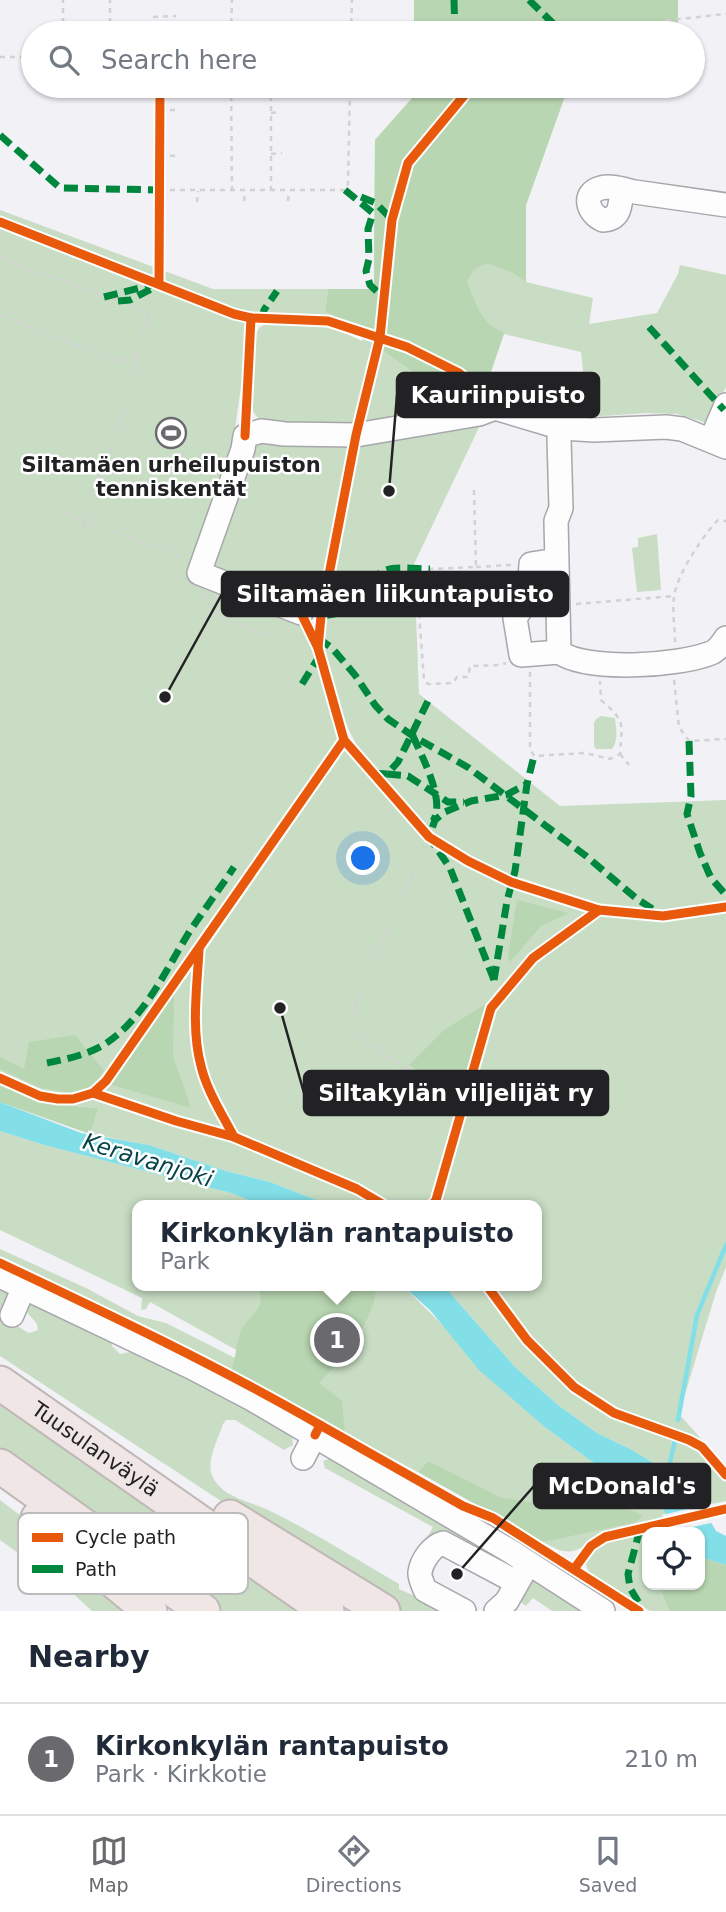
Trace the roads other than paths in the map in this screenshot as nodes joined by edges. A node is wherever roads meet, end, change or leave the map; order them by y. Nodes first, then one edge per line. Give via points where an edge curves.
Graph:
1 (622, 190) dead end
2 (726, 205) edge
3 (726, 405) edge
4 (562, 428) junction
5 (719, 444) edge
6 (556, 560) junction
7 (301, 612) dead end
8 (726, 638) edge
9 (559, 652) junction
10 (0, 1276) edge
11 (24, 1287) junction
12 (12, 1315) dead end
13 (0, 1384) edge
14 (53, 1420) junction
15 (315, 1435) junction
16 (303, 1458) dead end
17 (0, 1466) edge
18 (0, 1489) edge
19 (30, 1513) edge
20 (66, 1513) edge
21 (186, 1513) edge
22 (223, 1513) edge
23 (248, 1528) edge
24 (248, 1556) edge
25 (529, 1562) junction
26 (129, 1594) edge
27 (179, 1594) edge
28 (506, 1598) edge
29 (150, 1611) edge
30 (203, 1611) edge
31 (327, 1611) edge
32 (383, 1611) edge
33 (464, 1611) edge
34 (603, 1611) edge

1 - 2 street
3 - 5 street
4 - 5 street via 666,427
4 - 6 street
4 - 7 street via 495,408 356,435 261,430 245,436 206,571
6 - 9 street
6 - 9 street via 531,564 529,597 515,618 525,655
8 - 9 street via 714,653 687,660 600,665 569,659
10 - 11 street
11 - 12 street
11 - 15 street via 191,1367
13 - 14 highway, Tuusulanväylä
14 - 21 highway, Tuusulanväylä
14 - 22 highway via 132,1457
15 - 16 street
15 - 25 street
17 - 20 highway
18 - 19 highway
23 - 32 highway
24 - 31 highway, Tuusulanväylä
25 - 28 street
25 - 34 street
26 - 29 highway
27 - 30 highway
28 - 33 street via 443,1543 437,1545 420,1570 425,1590

